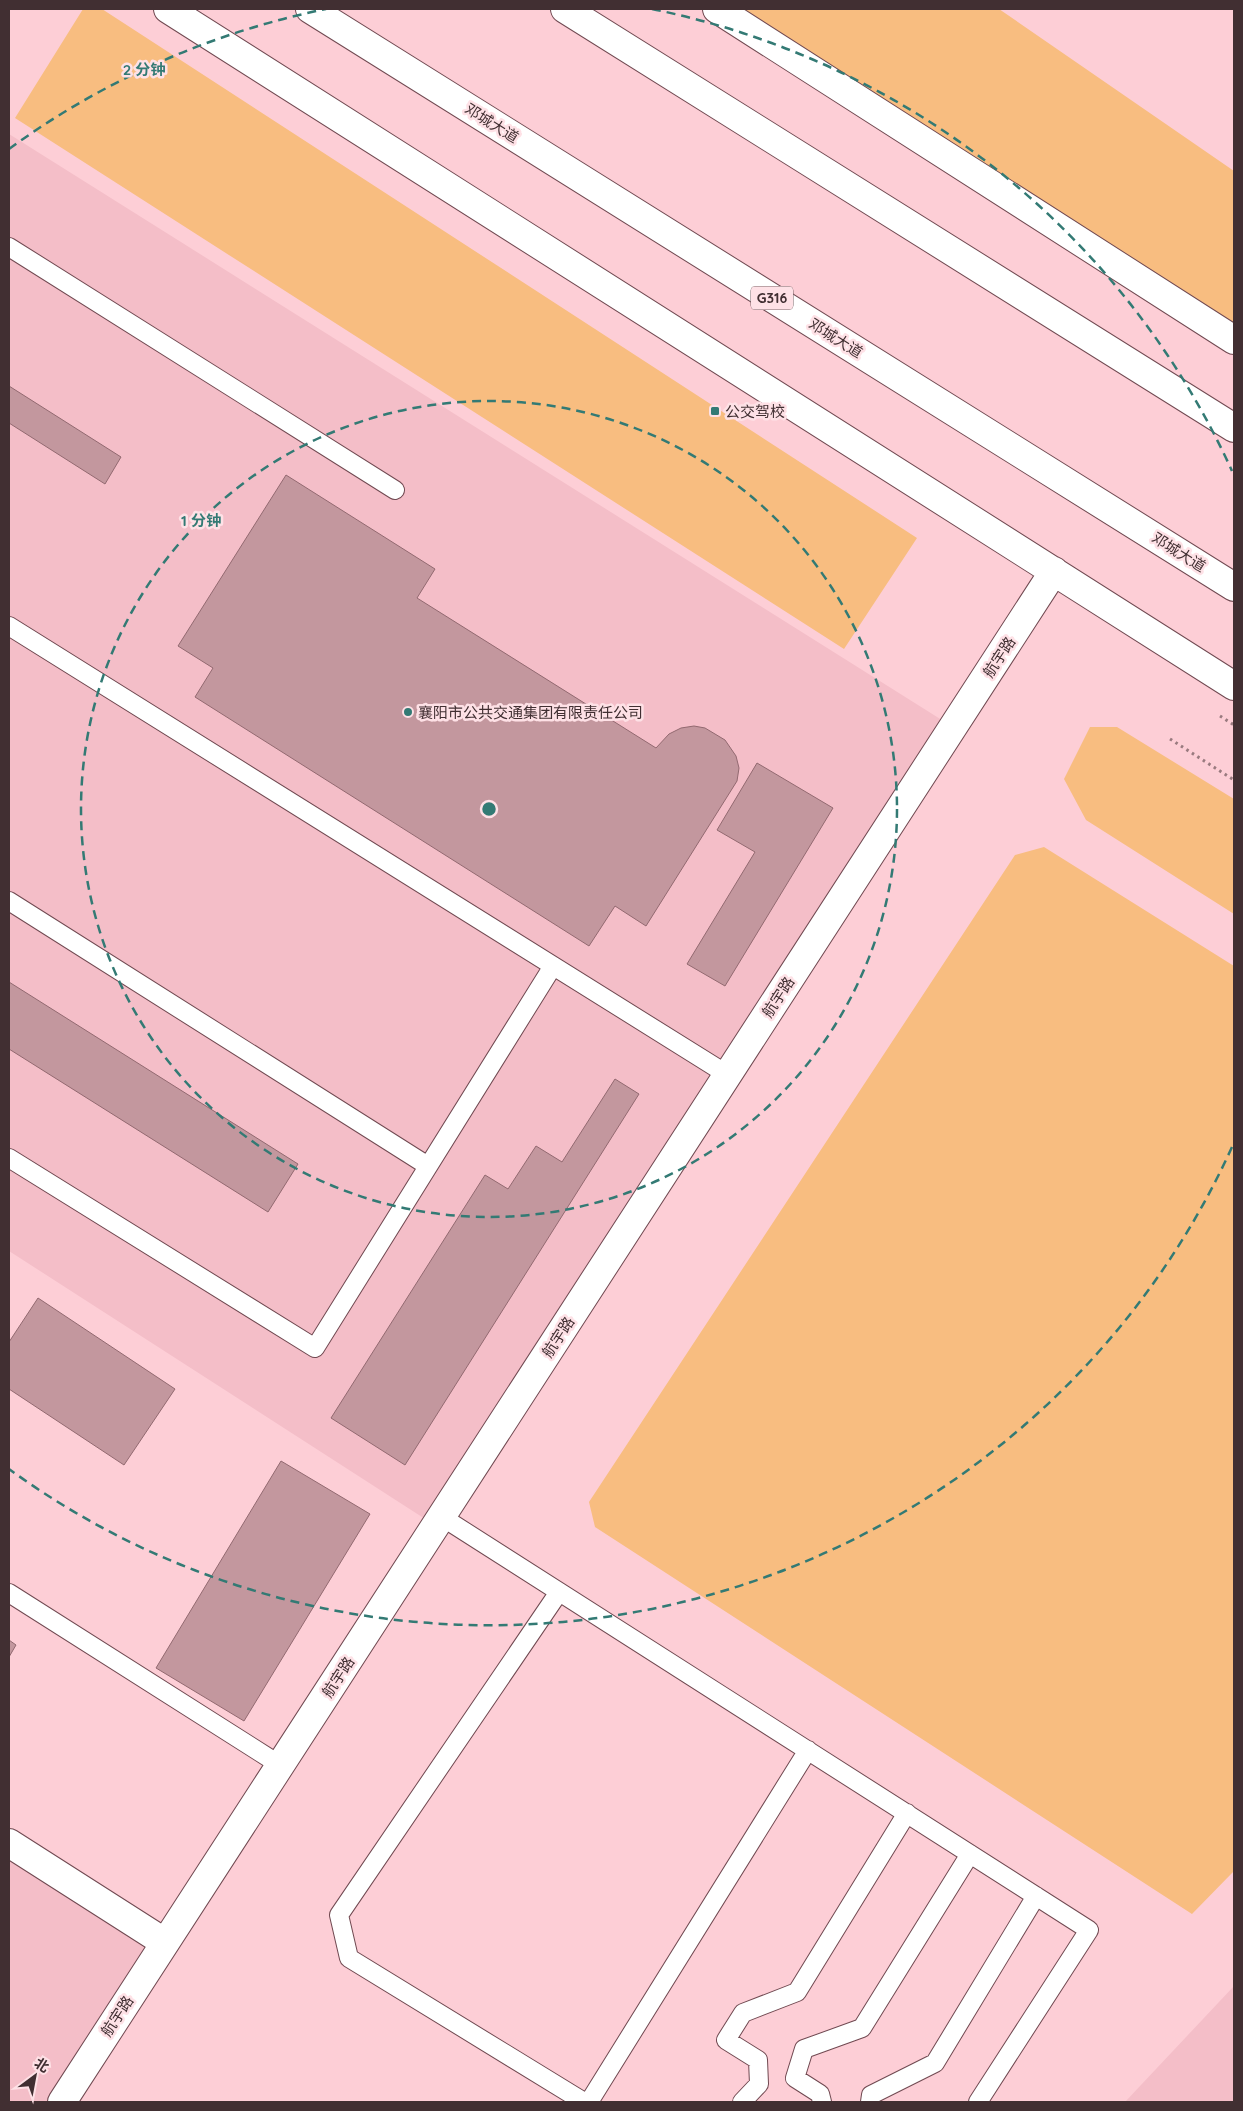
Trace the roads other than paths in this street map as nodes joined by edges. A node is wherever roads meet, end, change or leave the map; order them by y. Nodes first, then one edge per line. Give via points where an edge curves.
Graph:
1 (168, 9) edge
2 (310, 9) edge
3 (565, 9) edge
4 (716, 9) edge
5 (9, 247) edge
6 (1234, 340) edge
7 (1234, 428) edge
8 (395, 490) dead end
9 (1054, 571) junction
10 (1234, 587) edge
11 (9, 626) edge
12 (1234, 686) edge
13 (9, 901) edge
14 (553, 966) junction
15 (728, 1075) junction
16 (9, 1158) edge
17 (428, 1166) junction
18 (442, 1517) junction
19 (559, 1592) junction
20 (9, 1593) edge
21 (808, 1750) junction
22 (280, 1765) junction
23 (907, 1813) junction
24 (9, 1843) edge
25 (970, 1854) junction
26 (1036, 1896) junction
27 (164, 1942) junction
28 (62, 2102) edge
29 (584, 2102) edge
30 (589, 2102) edge
31 (742, 2102) edge
32 (822, 2102) edge
33 (870, 2102) edge
34 (978, 2102) edge

1 - 9 main road
2 - 10 main road, 邓城大道 / G316
3 - 7 main road
4 - 6 main road
5 - 8 lane
9 - 12 main road
9 - 15 main road, 航宇路
11 - 14 lane
13 - 17 lane
14 - 15 lane
14 - 17 lane
15 - 18 main road, 航宇路
16 - 17 lane via 315,1348
18 - 19 lane
18 - 22 main road, 航宇路
19 - 21 lane
19 - 29 lane via 339,1915 350,1958
20 - 22 lane
21 - 23 lane
21 - 30 lane
22 - 27 main road, 航宇路
23 - 25 lane
23 - 31 lane via 797,1992 743,2013 726,2040 758,2060 759,2084
24 - 27 main road
25 - 26 lane
25 - 32 lane via 862,2028 804,2049 794,2078 820,2094
26 - 33 lane via 935,2063 871,2095
26 - 34 lane via 1089,1930
27 - 28 main road, 航宇路

